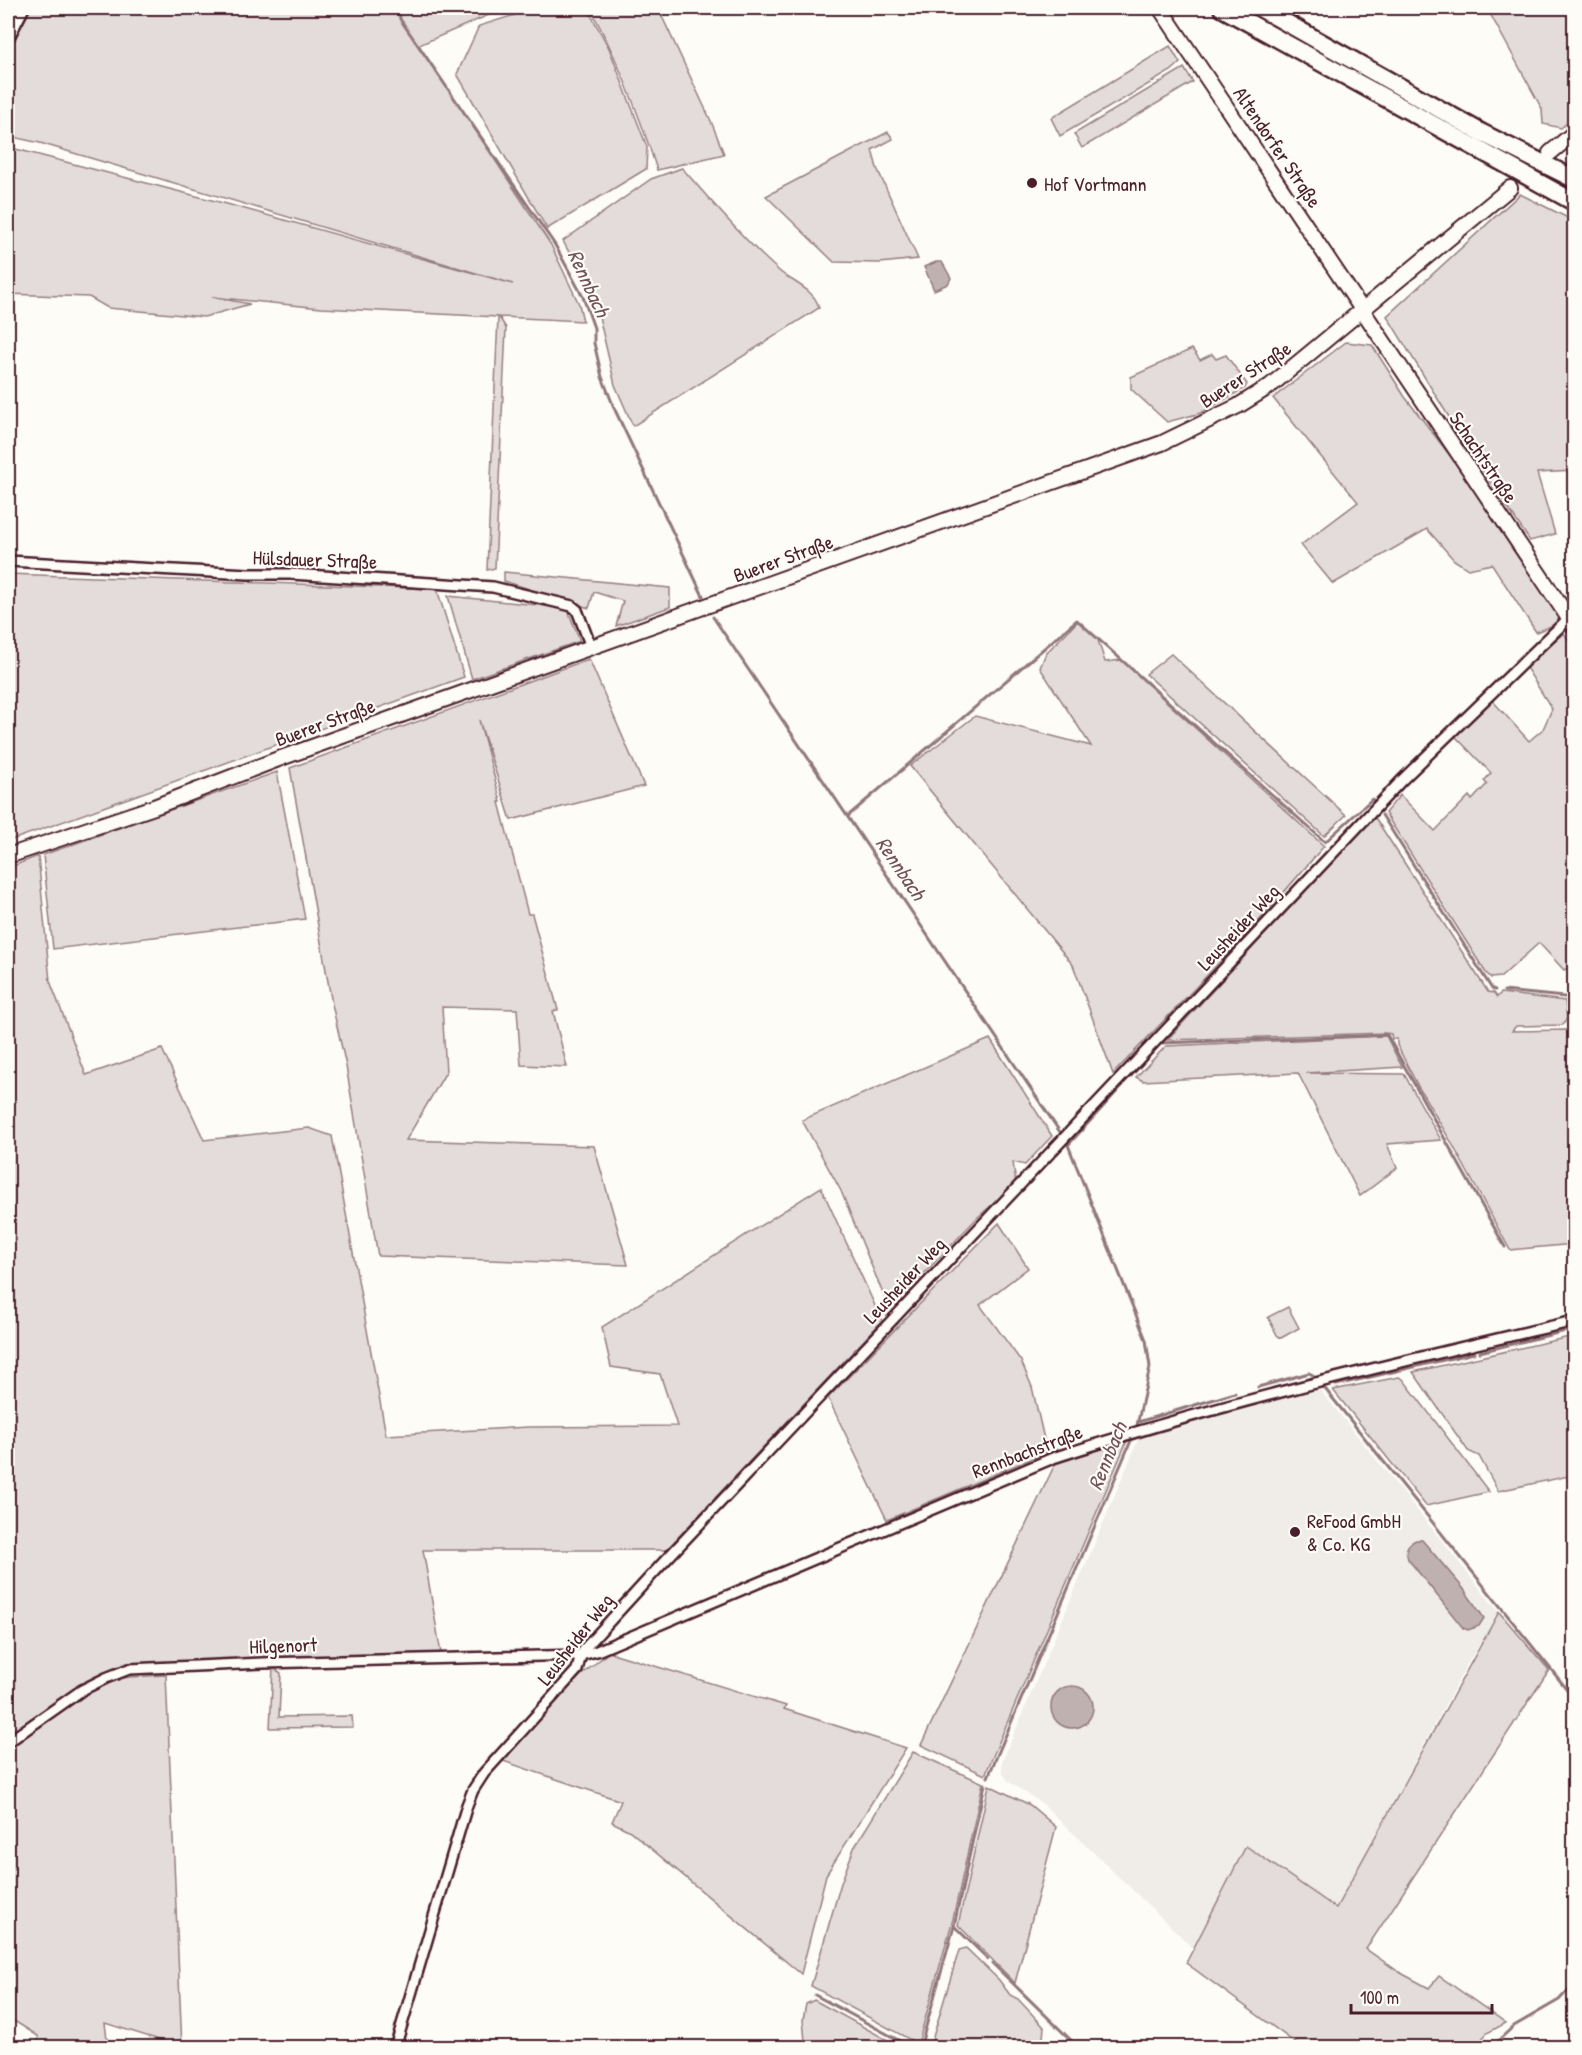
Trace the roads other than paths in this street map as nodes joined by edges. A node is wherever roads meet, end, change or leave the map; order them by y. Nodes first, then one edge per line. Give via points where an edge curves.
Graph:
1 (24, 8) edge
2 (1160, 8) edge
3 (1222, 8) edge
4 (1260, 8) edge
5 (8, 39) edge
6 (1575, 133) edge
7 (1550, 153) dead end
8 (1575, 179) edge
9 (1510, 188) dead end
10 (1575, 202) edge
11 (1362, 309) junction
12 (8, 561) edge
13 (1572, 622) edge
14 (591, 647) junction
15 (8, 856) edge
16 (1575, 1321) edge
17 (581, 1655) junction
18 (8, 1742) edge
19 (395, 2048) edge

1 - 5 street
2 - 11 main road, Altendorfer Straße
3 - 10 highway
4 - 8 highway via 1482,133
6 - 7 main road
9 - 11 main road, Buerer Straße
11 - 13 main road, Schachtstraße
11 - 14 main road, Buerer Straße via 1270,386 1162,443
12 - 14 street, Hülsdauer Straße via 493,586 572,606
13 - 17 street, Leusheider Weg via 1402,780
14 - 15 main road, Buerer Straße via 154,807
16 - 17 street, Rennbachstraße via 1263,1396 1053,1458
17 - 18 street, Hilgenort via 129,1669 82,1690
17 - 19 street, Leusheider Weg via 577,1670 473,1790

